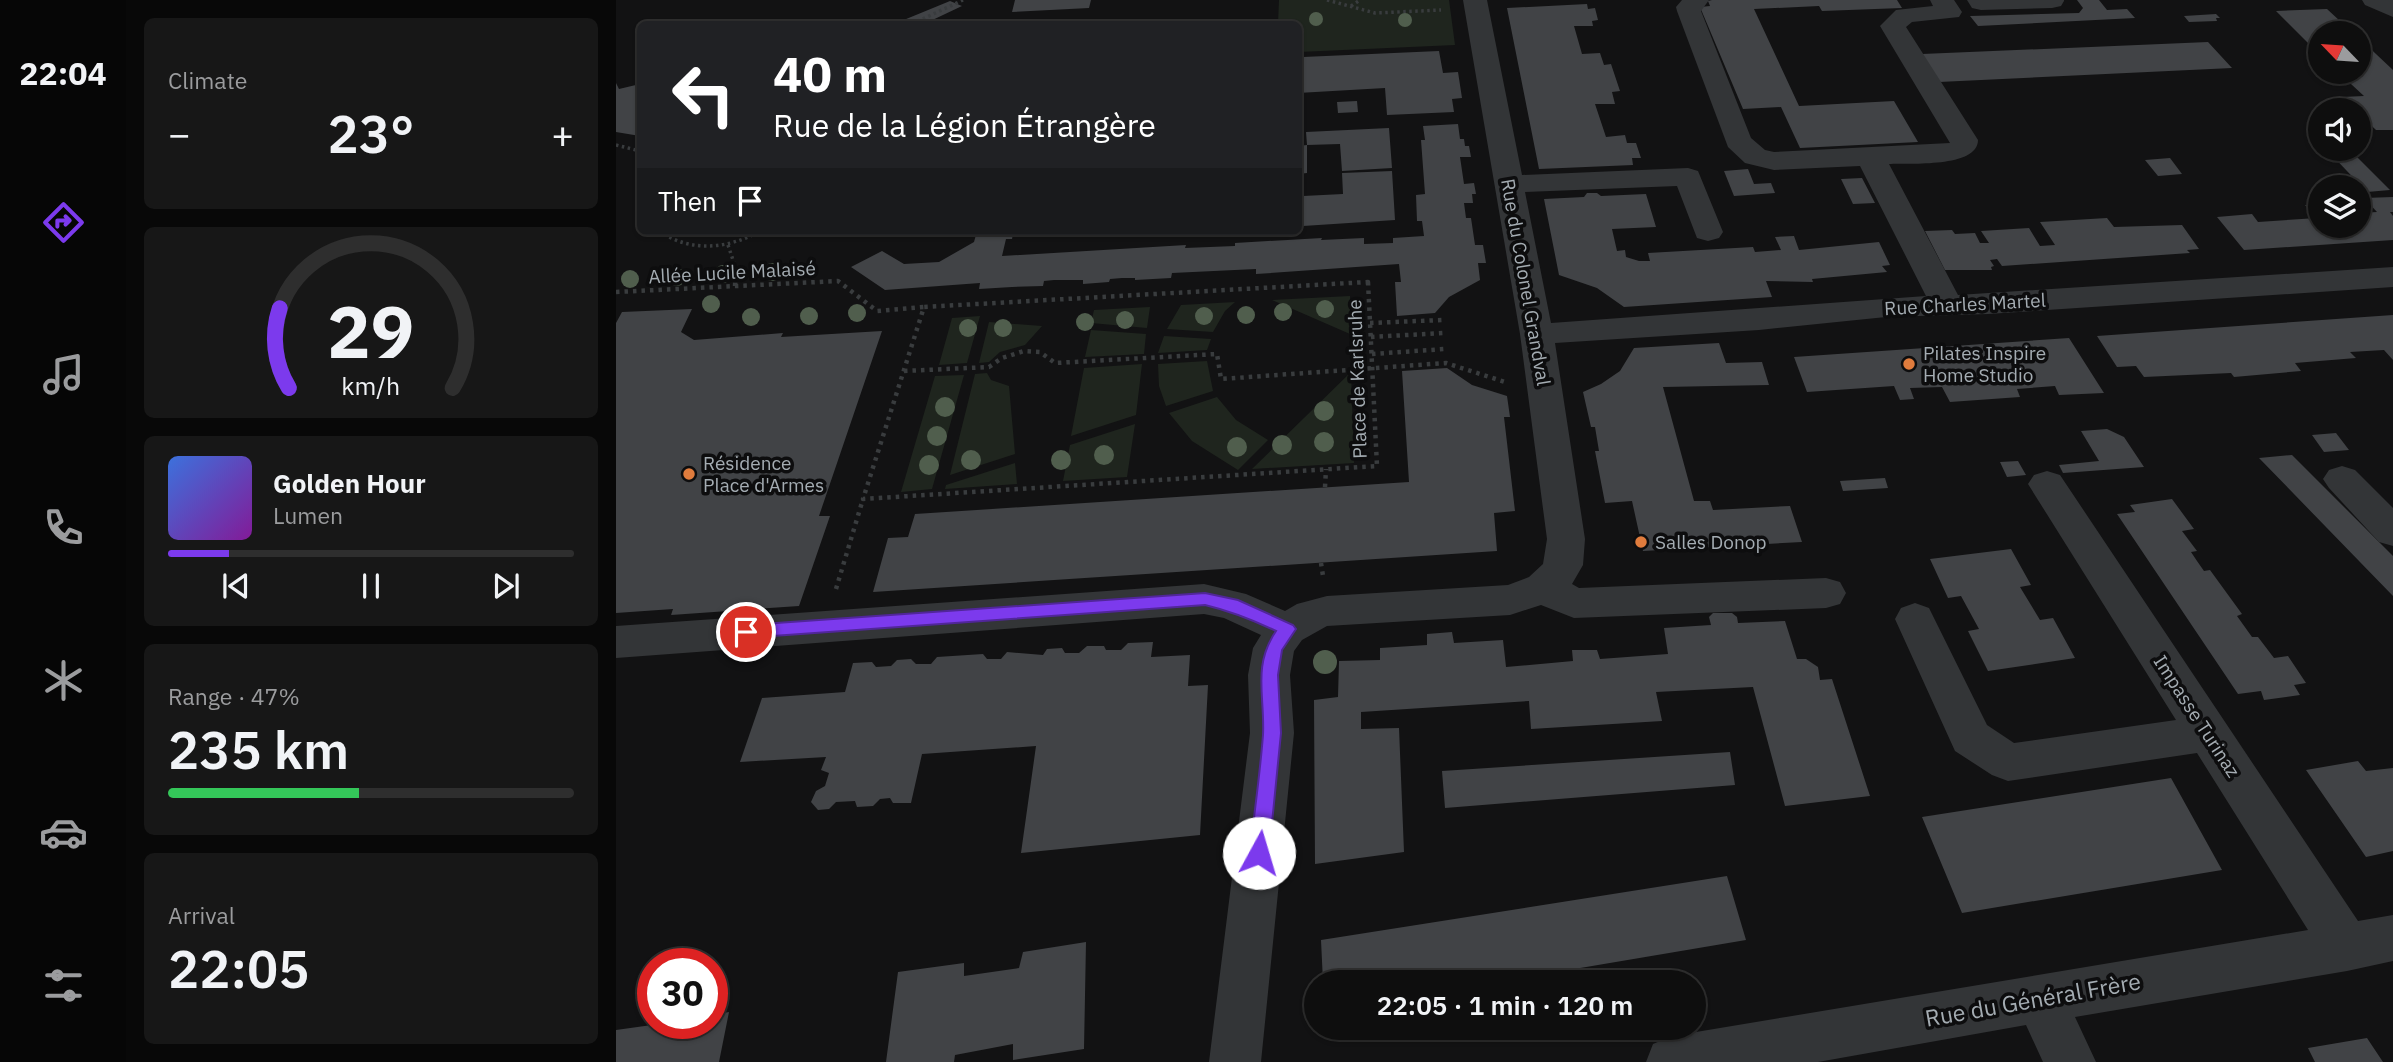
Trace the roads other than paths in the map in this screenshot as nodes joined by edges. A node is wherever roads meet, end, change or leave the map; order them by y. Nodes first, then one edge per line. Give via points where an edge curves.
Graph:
1 (1475, 0) edge
2 (1697, 0) edge
3 (1942, 0) edge
4 (1979, 0) edge
5 (2374, 0) edge
6 (2052, 1) edge
7 (2393, 10) edge
8 (1871, 158) junction
9 (1508, 184) junction
10 (1708, 232) dead end
11 (2393, 277) edge
12 (1946, 304) junction
13 (1537, 334) junction
14 (2342, 479) dead end
15 (2047, 484) dead end
16 (2393, 533) edge
17 (1553, 576) junction
18 (1826, 593) dead end
19 (1915, 619) dead end
20 (1287, 629) junction
21 (616, 642) edge
22 (2208, 733) junction
23 (2380, 943) edge
24 (2039, 998) junction
25 (1235, 1062) edge
26 (1672, 1062) edge
27 (2070, 1062) edge

1 - 9 street, Rue du Colonel Grandval
2 - 8 street via 1689,11 1738,141 1749,152 1774,161
3 - 8 street via 1950,12 1905,15 1893,26 1964,139 1964,147 1949,153
4 - 6 street
5 - 7 street
8 - 12 street
9 - 10 street via 1689,177
9 - 13 street, Rue du Colonel Grandval
11 - 12 street, Rue Charles Martel
12 - 13 street, Rue Charles Martel
13 - 17 street, Rue du Colonel Grandval via 1566,539
14 - 16 street
15 - 22 street, Impasse Turinaz
17 - 18 street via 1574,603
17 - 20 street via 1510,600 1327,611
19 - 22 street via 1971,738 2008,762
20 - 21 street via 1232,605 1205,599
20 - 25 street via 1274,648 1269,675 1272,733
22 - 23 street, Impasse Turinaz
23 - 24 street, Rue du Général Frère
24 - 26 street, Rue du Général Frère
24 - 27 street

